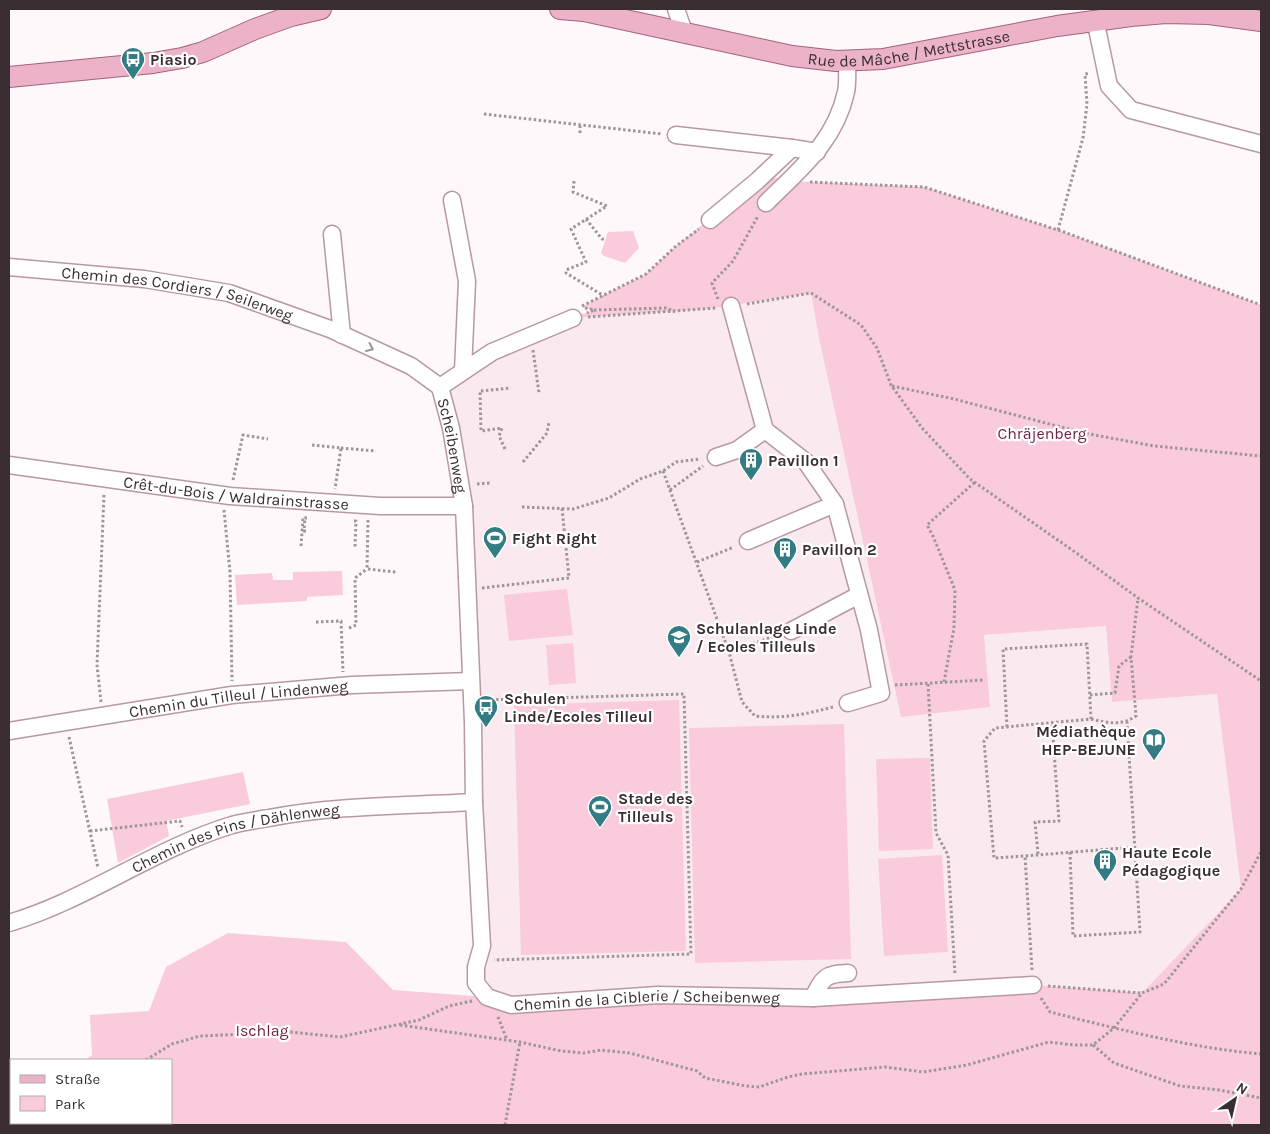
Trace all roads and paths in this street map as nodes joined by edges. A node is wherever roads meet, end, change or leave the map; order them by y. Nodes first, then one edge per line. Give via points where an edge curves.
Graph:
1 (322, 9) edge
2 (560, 9) edge
3 (676, 9) edge
4 (612, 13) edge
5 (1095, 20) junction
6 (1261, 21) edge
7 (684, 32) junction
8 (847, 61) junction
9 (1105, 68) junction
10 (9, 77) edge
11 (484, 114) dead end
12 (580, 124) junction
13 (580, 133) dead end
14 (676, 135) joint
15 (720, 135) dead end
16 (1261, 144) edge
17 (792, 148) junction
18 (817, 152) junction
19 (574, 181) dead end
20 (788, 181) junction
21 (452, 200) dead end
22 (766, 203) joint
23 (586, 219) junction
24 (710, 220) joint
25 (1058, 230) junction
26 (332, 234) dead end
27 (606, 239) dead end
28 (9, 267) edge
29 (604, 296) junction
30 (1261, 305) edge
31 (726, 307) junction
32 (594, 310) dead end
33 (577, 312) junction
34 (675, 312) junction
35 (342, 335) junction
36 (531, 335) junction
37 (463, 370) junction
38 (440, 386) junction
39 (891, 386) junction
40 (511, 388) dead end
41 (539, 393) dead end
42 (548, 422) dead end
43 (765, 430) junction
44 (268, 439) dead end
45 (312, 444) dead end
46 (342, 448) junction
47 (505, 450) dead end
48 (376, 451) dead end
49 (1261, 456) edge
50 (716, 457) junction
51 (523, 462) dead end
52 (9, 465) edge
53 (663, 471) junction
54 (105, 478) junction
55 (976, 482) junction
56 (490, 483) dead end
57 (474, 484) dead end
58 (670, 490) junction
59 (226, 495) junction
60 (333, 503) junction
61 (835, 504) junction
62 (464, 506) junction
63 (522, 506) dead end
64 (562, 508) junction
65 (368, 512) dead end
66 (348, 520) dead end
67 (306, 531) dead end
68 (748, 541) dead end
69 (301, 546) dead end
70 (355, 547) dead end
71 (726, 551) dead end
72 (696, 562) junction
73 (367, 569) junction
74 (396, 572) dead end
75 (486, 588) dead end
76 (860, 595) junction
77 (1138, 598) junction
78 (316, 622) dead end
79 (349, 628) dead end
80 (790, 631) dead end
81 (760, 640) dead end
82 (729, 652) junction
83 (1131, 657) junction
84 (344, 675) dead end
85 (984, 680) dead end
86 (1261, 681) edge
87 (471, 682) junction
88 (944, 682) junction
89 (928, 684) junction
90 (879, 686) junction
91 (232, 695) junction
92 (1090, 695) junction
93 (485, 700) dead end
94 (848, 703) joint
95 (102, 716) junction
96 (1091, 719) junction
97 (65, 720) junction
98 (1127, 722) junction
99 (1052, 723) junction
100 (1007, 727) junction
101 (9, 730) edge
102 (474, 802) junction
103 (182, 828) dead end
104 (90, 831) junction
105 (1135, 847) junction
106 (1070, 852) junction
107 (1261, 852) edge
108 (1038, 854) junction
109 (1024, 856) junction
110 (101, 883) junction
111 (9, 922) edge
112 (492, 960) dead end
113 (848, 973) dead end
114 (955, 976) dead end
115 (1032, 978) junction
116 (1142, 993) junction
117 (487, 997) junction
118 (813, 998) junction
119 (400, 1025) junction
120 (1114, 1028) junction
121 (520, 1042) junction
122 (1092, 1045) junction
123 (1261, 1054) edge
124 (148, 1059) edge
125 (1261, 1098) edge
126 (505, 1125) edge

1 - 10 main road via 292,16 182,58
2 - 4 main road, Rue de Mâche / Mettstrasse
3 - 7 street
4 - 7 main road, Rue de Mâche / Mettstrasse
5 - 6 main road, Rue de Mâche / Mettstrasse via 1166,13 1209,14
5 - 8 main road, Rue de Mâche / Mettstrasse via 900,56
5 - 9 street
7 - 8 main road, Rue de Mâche / Mettstrasse via 792,56
8 - 18 street via 846,91 840,112
9 - 16 street via 1109,86 1131,110
9 - 25 path via 1085,74 1087,104 1083,138
11 - 12 path
12 - 13 path
12 - 14 path
14 - 17 street
15 - 17 street
17 - 18 street
17 - 24 street
18 - 20 street
19 - 23 path via 574,192 607,206
20 - 22 street
20 - 25 path via 924,187
21 - 37 street via 467,281
22 - 31 path via 733,260 712,283
23 - 27 path via 602,239
23 - 29 path via 571,229 586,262 566,270 566,273
24 - 29 path via 646,274
25 - 30 path
26 - 35 street
28 - 35 street, Chemin des Cordiers / Seilerweg via 144,279 229,293
29 - 33 path
31 - 34 path
31 - 39 path via 811,293 861,324 877,348
31 - 43 street
32 - 34 path via 666,308
33 - 34 path
33 - 36 street
35 -> 38 street, Chemin des Cordiers / Seilerweg via 411,366
36 - 37 street via 492,352
36 - 41 path
37 - 38 street
38 - 62 street, Scheibenweg via 451,428
39 - 49 path via 1084,433 1154,446
39 - 55 path via 922,428
40 - 47 path via 480,391 481,431 502,428 499,436
42 - 51 path via 547,434
43 - 50 street via 736,450
43 - 61 street via 806,462
44 - 59 path via 243,436
45 - 46 path
46 - 48 path
46 - 60 path
50 - 53 path via 676,462
50 - 58 path
52 - 54 street, Crêt-du-Bois / Waldrainstrasse
53 - 58 path
53 - 64 path via 640,479 608,498 573,509
54 - 59 street, Crêt-du-Bois / Waldrainstrasse
54 - 95 path via 96,665
55 - 77 path
55 - 88 path via 927,525 955,590 954,628
56 - 57 path
58 - 72 path
59 - 60 street, Crêt-du-Bois / Waldrainstrasse
59 - 91 path
60 - 62 street, Crêt-du-Bois / Waldrainstrasse
61 - 68 street
61 - 76 street
62 - 87 street
63 - 64 path
64 - 75 path via 569,578
65 - 73 path
66 - 70 path via 356,521
67 - 69 path via 303,518
71 - 72 path
72 - 82 path
73 - 74 path
73 - 79 path via 356,578 356,625
76 - 80 street
76 - 90 street
77 - 83 path
77 - 86 path
78 - 84 path via 341,621
81 - 82 path
82 - 94 path via 742,702 755,716 806,715
83 - 92 path via 1119,666 1115,693
83 - 98 path via 1136,716
85 - 88 path
87 - 91 street, Chemin du Tilleul / Lindenweg
87 - 102 street
88 - 89 path
89 - 90 path
89 - 114 path via 936,833 948,856
90 - 94 street via 880,693
91 - 95 street, Chemin du Tilleul / Lindenweg
92 - 96 path
92 - 100 path via 1088,644 1003,649
93 - 112 path via 684,694 691,954
95 - 97 street, Chemin du Tilleul / Lindenweg
96 - 98 path
96 - 99 path
97 - 101 street, Chemin du Tilleul / Lindenweg
97 - 104 path
98 - 105 path
99 - 100 path
99 - 108 path via 1059,821 1035,822
100 - 109 path via 995,728 984,741 994,858
102 - 110 street, Chemin des Pins / Dählenweg via 308,811 232,825 165,851
102 - 117 street via 482,946 476,967 476,983
103 - 104 path via 180,822
104 - 110 path
105 - 106 path
105 - 106 path via 1140,932 1073,936
106 - 108 path
107 - 116 path via 1241,889 1164,984
108 - 109 path
109 - 115 path
110 - 111 street, Chemin des Pins / Dählenweg via 64,902
113 - 118 street via 826,976
115 - 116 path
115 - 118 street, Chemin de la Ciblerie / Scheibenweg
115 - 120 path via 1050,1012
116 - 120 path
117 - 118 street, Chemin de la Ciblerie / Scheibenweg via 511,1004 658,995
117 - 119 path via 449,1006
119 - 121 path
119 - 124 path via 340,1037 291,1032 200,1036 172,1044
120 - 122 path
120 - 123 path via 1233,1052
121 - 122 path via 561,1051 630,1053 696,1071 705,1078 759,1087 802,1074 886,1067 923,1072 967,1065 1049,1042
121 - 126 path
122 - 125 path via 1114,1062 1180,1086

